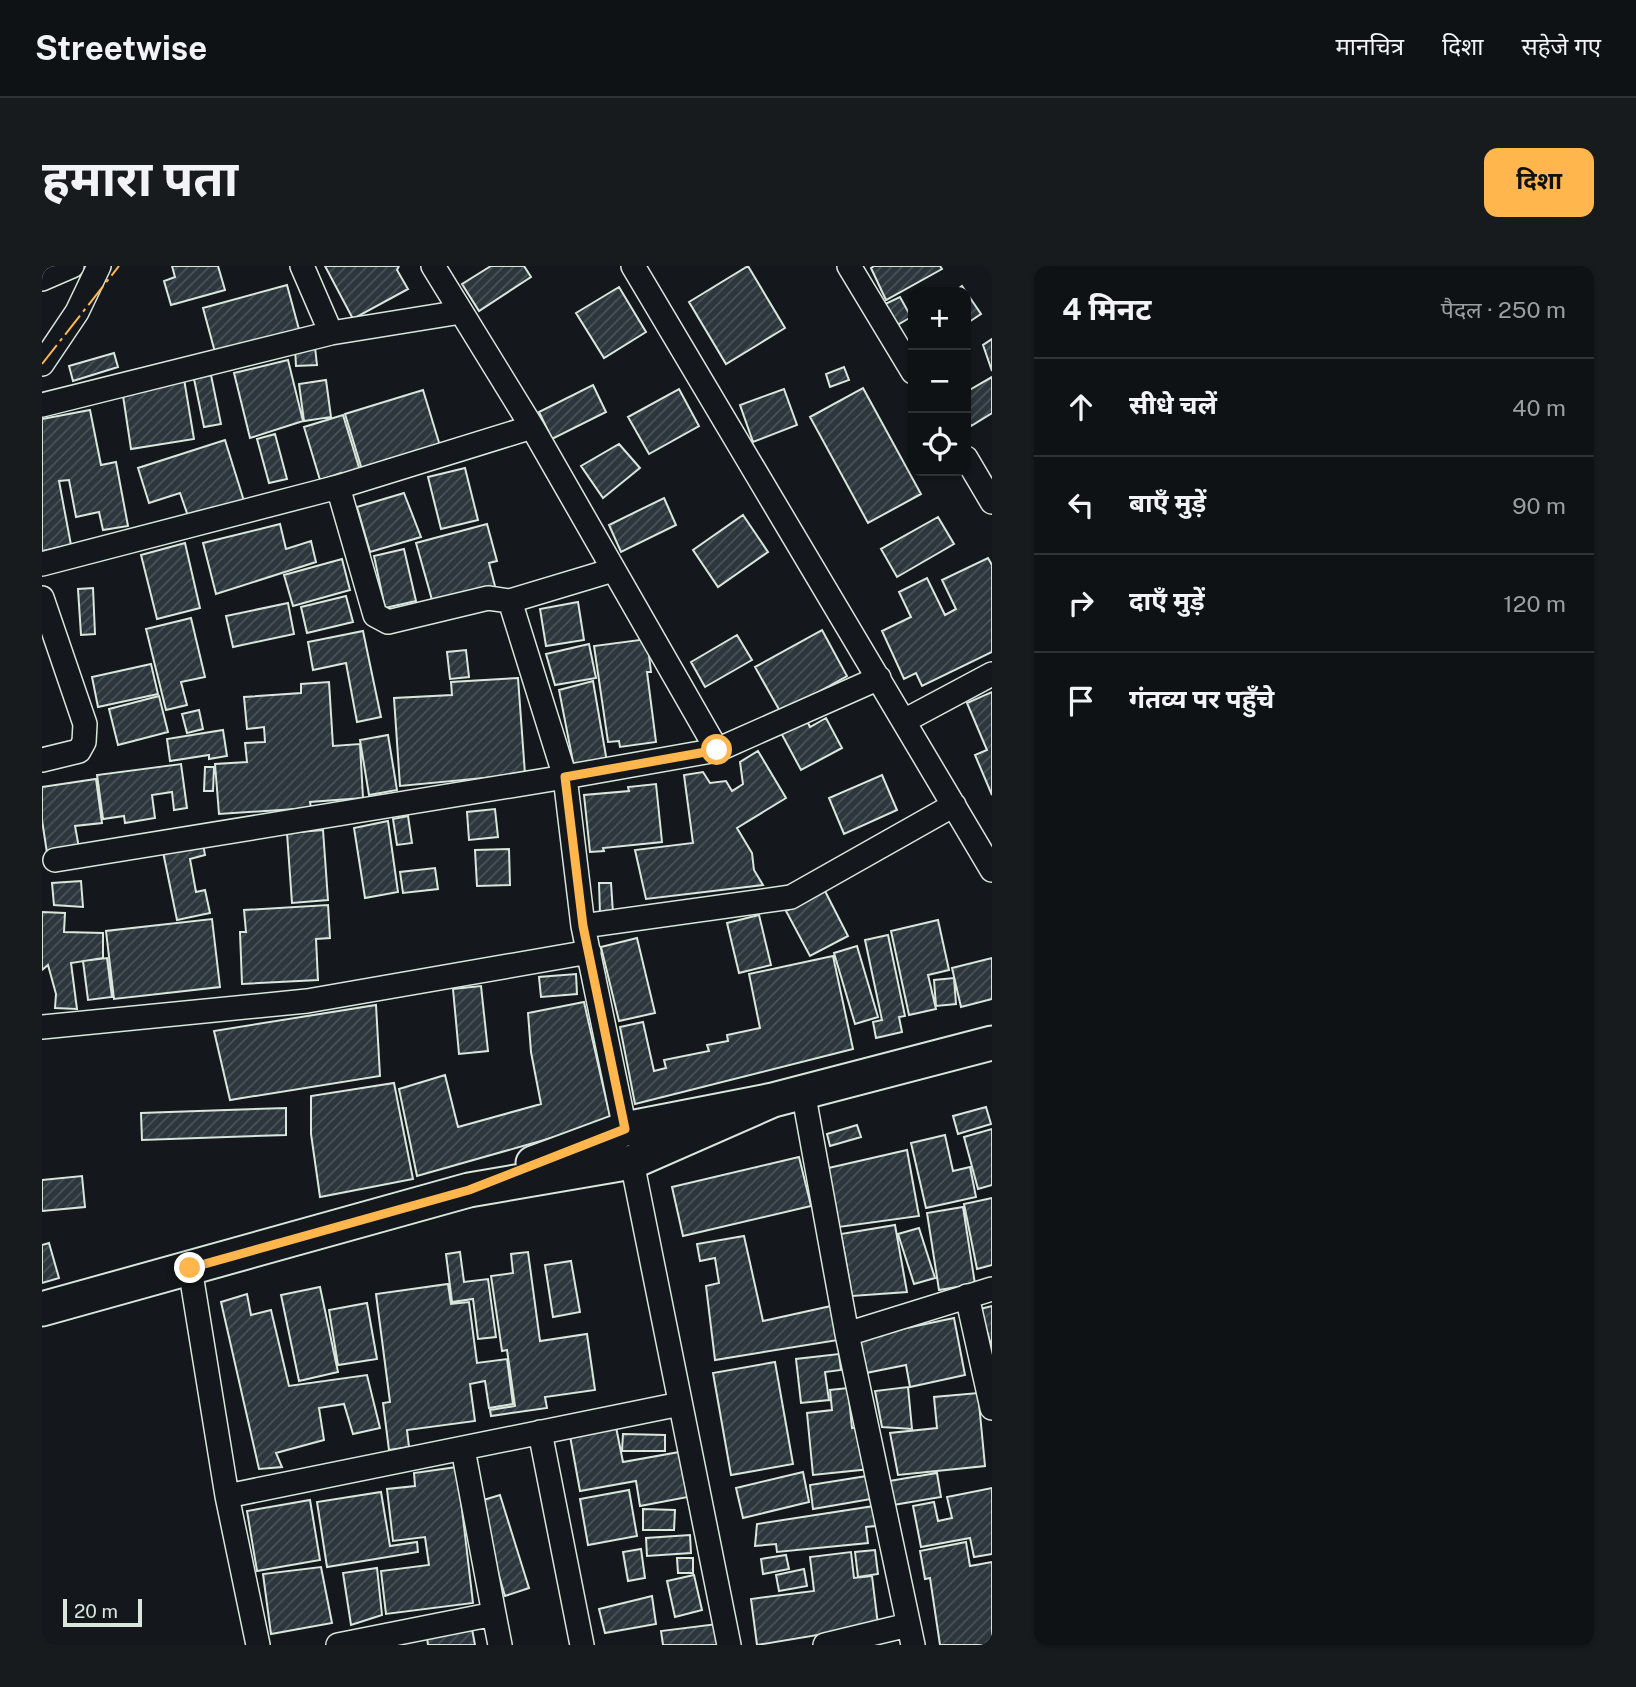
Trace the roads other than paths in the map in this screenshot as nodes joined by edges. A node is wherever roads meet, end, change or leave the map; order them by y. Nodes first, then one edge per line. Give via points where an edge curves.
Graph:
1 (72, 266) edge
2 (99, 266) edge
3 (302, 266) edge
4 (433, 266) edge
5 (849, 266) edge
6 (635, 267) edge
7 (42, 279) edge
8 (461, 312) junction
9 (331, 333) junction
10 (42, 364) edge
11 (908, 364) edge
12 (42, 405) edge
13 (532, 427) junction
14 (971, 466) edge
15 (338, 487) junction
16 (992, 502) edge
17 (42, 564) edge
18 (613, 570) junction
19 (42, 598) edge
20 (510, 601) junction
21 (992, 674) edge
22 (879, 678) junction
23 (904, 721) junction
24 (717, 750) junction
25 (42, 761) edge
26 (565, 777) junction
27 (954, 805) junction
28 (55, 860) dead end
29 (992, 870) edge
30 (583, 926) junction
31 (589, 952) junction
32 (42, 1027) edge
33 (992, 1043) edge
34 (788, 1096) junction
35 (625, 1129) junction
36 (632, 1162) junction
37 (469, 1190) junction
38 (190, 1268) junction
39 (992, 1289) edge
40 (967, 1296) junction
41 (42, 1309) edge
42 (847, 1334) junction
43 (680, 1404) junction
44 (992, 1408) edge
45 (540, 1432) junction
46 (463, 1449) junction
47 (227, 1496) junction
48 (494, 1614) junction
49 (911, 1635) edge
50 (258, 1645) edge
51 (338, 1645) edge
52 (500, 1645) edge
53 (582, 1645) edge
54 (729, 1645) edge
55 (825, 1645) edge

1 - 7 street
2 - 10 street via 77,312
3 - 9 street
4 - 8 street
5 - 11 street
6 - 22 street
8 - 9 street
8 - 13 street
9 - 12 street
13 - 15 street
13 - 18 street
14 - 16 street
15 - 17 street
15 - 20 street via 375,615 388,622 488,598
18 - 20 street
18 - 24 street
19 - 25 street via 85,724 79,751
20 - 26 street
21 - 23 street
22 - 23 street
22 - 24 street
23 - 27 street
24 - 26 street
26 - 28 street
26 - 30 street
27 - 29 street
27 - 30 street via 791,897
30 - 31 street
31 - 32 street via 307,1001
31 - 35 street
33 - 34 street
34 - 35 street
34 - 36 street
34 - 42 street
35 - 37 street
36 - 37 street
36 - 43 street
37 - 38 street
38 - 41 street
38 - 47 street
39 - 40 street
40 - 42 street
40 - 44 street
42 - 49 street
43 - 45 street
43 - 54 street
45 - 46 street
45 - 53 street
46 - 47 street
46 - 48 street
47 - 50 street
48 - 51 street
48 - 52 street
49 - 55 street

